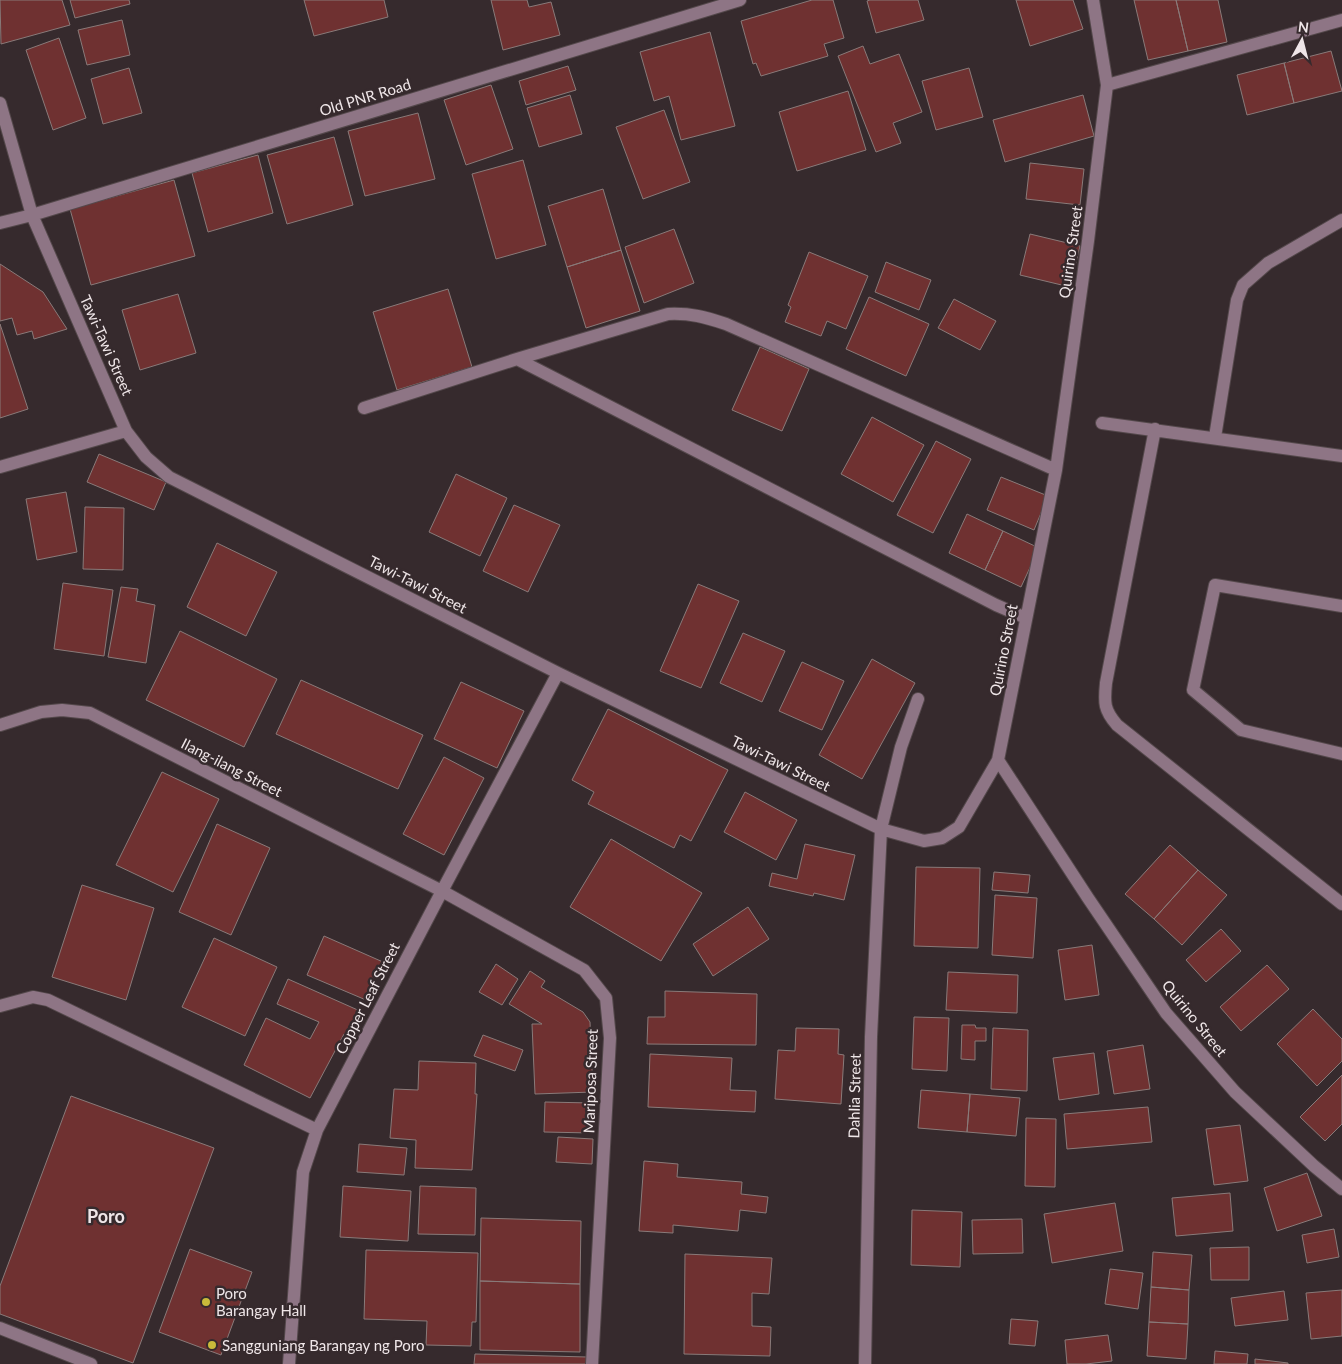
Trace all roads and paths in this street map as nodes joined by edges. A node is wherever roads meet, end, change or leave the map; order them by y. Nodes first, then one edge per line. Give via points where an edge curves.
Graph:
1 (740, 0) edge
2 (1093, 0) edge
3 (1342, 20) edge
4 (1108, 85) junction
5 (0, 103) edge
6 (32, 215) junction
7 (1342, 220) edge
8 (0, 223) edge
9 (517, 359) junction
10 (364, 408) dead end
11 (1102, 423) dead end
12 (1155, 429) junction
13 (126, 431) junction
14 (1215, 437) junction
15 (1342, 456) edge
16 (0, 467) edge
17 (1056, 470) junction
18 (1342, 606) edge
19 (1026, 618) junction
20 (558, 673) junction
21 (918, 699) dead end
22 (0, 725) edge
23 (1342, 754) edge
24 (998, 760) junction
25 (881, 829) junction
26 (442, 891) junction
27 (1342, 904) edge
28 (0, 1006) edge
29 (317, 1130) junction
30 (1342, 1189) edge
31 (0, 1328) edge
32 (91, 1364) edge
33 (289, 1364) edge
34 (592, 1364) edge
35 (864, 1364) edge

1 - 6 street, Old PNR Road
2 - 4 street, Quirino Street
3 - 4 street
4 - 17 street, Quirino Street
5 - 6 street, Tawi-Tawi Street
6 - 8 street, Old PNR Road
6 - 13 street, Tawi-Tawi Street
7 - 14 street via 1268,263 1243,285 1237,300
9 - 10 street
9 - 17 street via 668,314 701,316 726,324
9 - 19 street
11 - 12 street
12 - 14 street
12 - 27 street via 1106,683 1104,700 1108,714
13 - 16 street
13 - 20 street, Tawi-Tawi Street via 146,457 169,477
14 - 15 street
17 - 19 street, Quirino Street
18 - 23 street via 1216,585 1193,690 1241,730
19 - 24 street, Quirino Street
20 - 25 street, Tawi-Tawi Street
20 - 26 street, Copper Leaf Street
21 - 25 street, Dahlia Street via 901,747
22 - 26 street, Ilang-ilang Street via 41,712 90,713
24 - 25 street, Tawi-Tawi Street via 959,827 942,838 924,841
24 - 30 street, Quirino Street via 1166,1013 1235,1092
25 - 35 street, Dahlia Street via 871,1037
26 - 29 street, Copper Leaf Street
26 - 34 street, Mariposa Street via 584,970 606,998 610,1038
28 - 29 street via 33,997 48,1000
29 - 33 street, Copper Leaf Street via 303,1172
31 - 32 street

